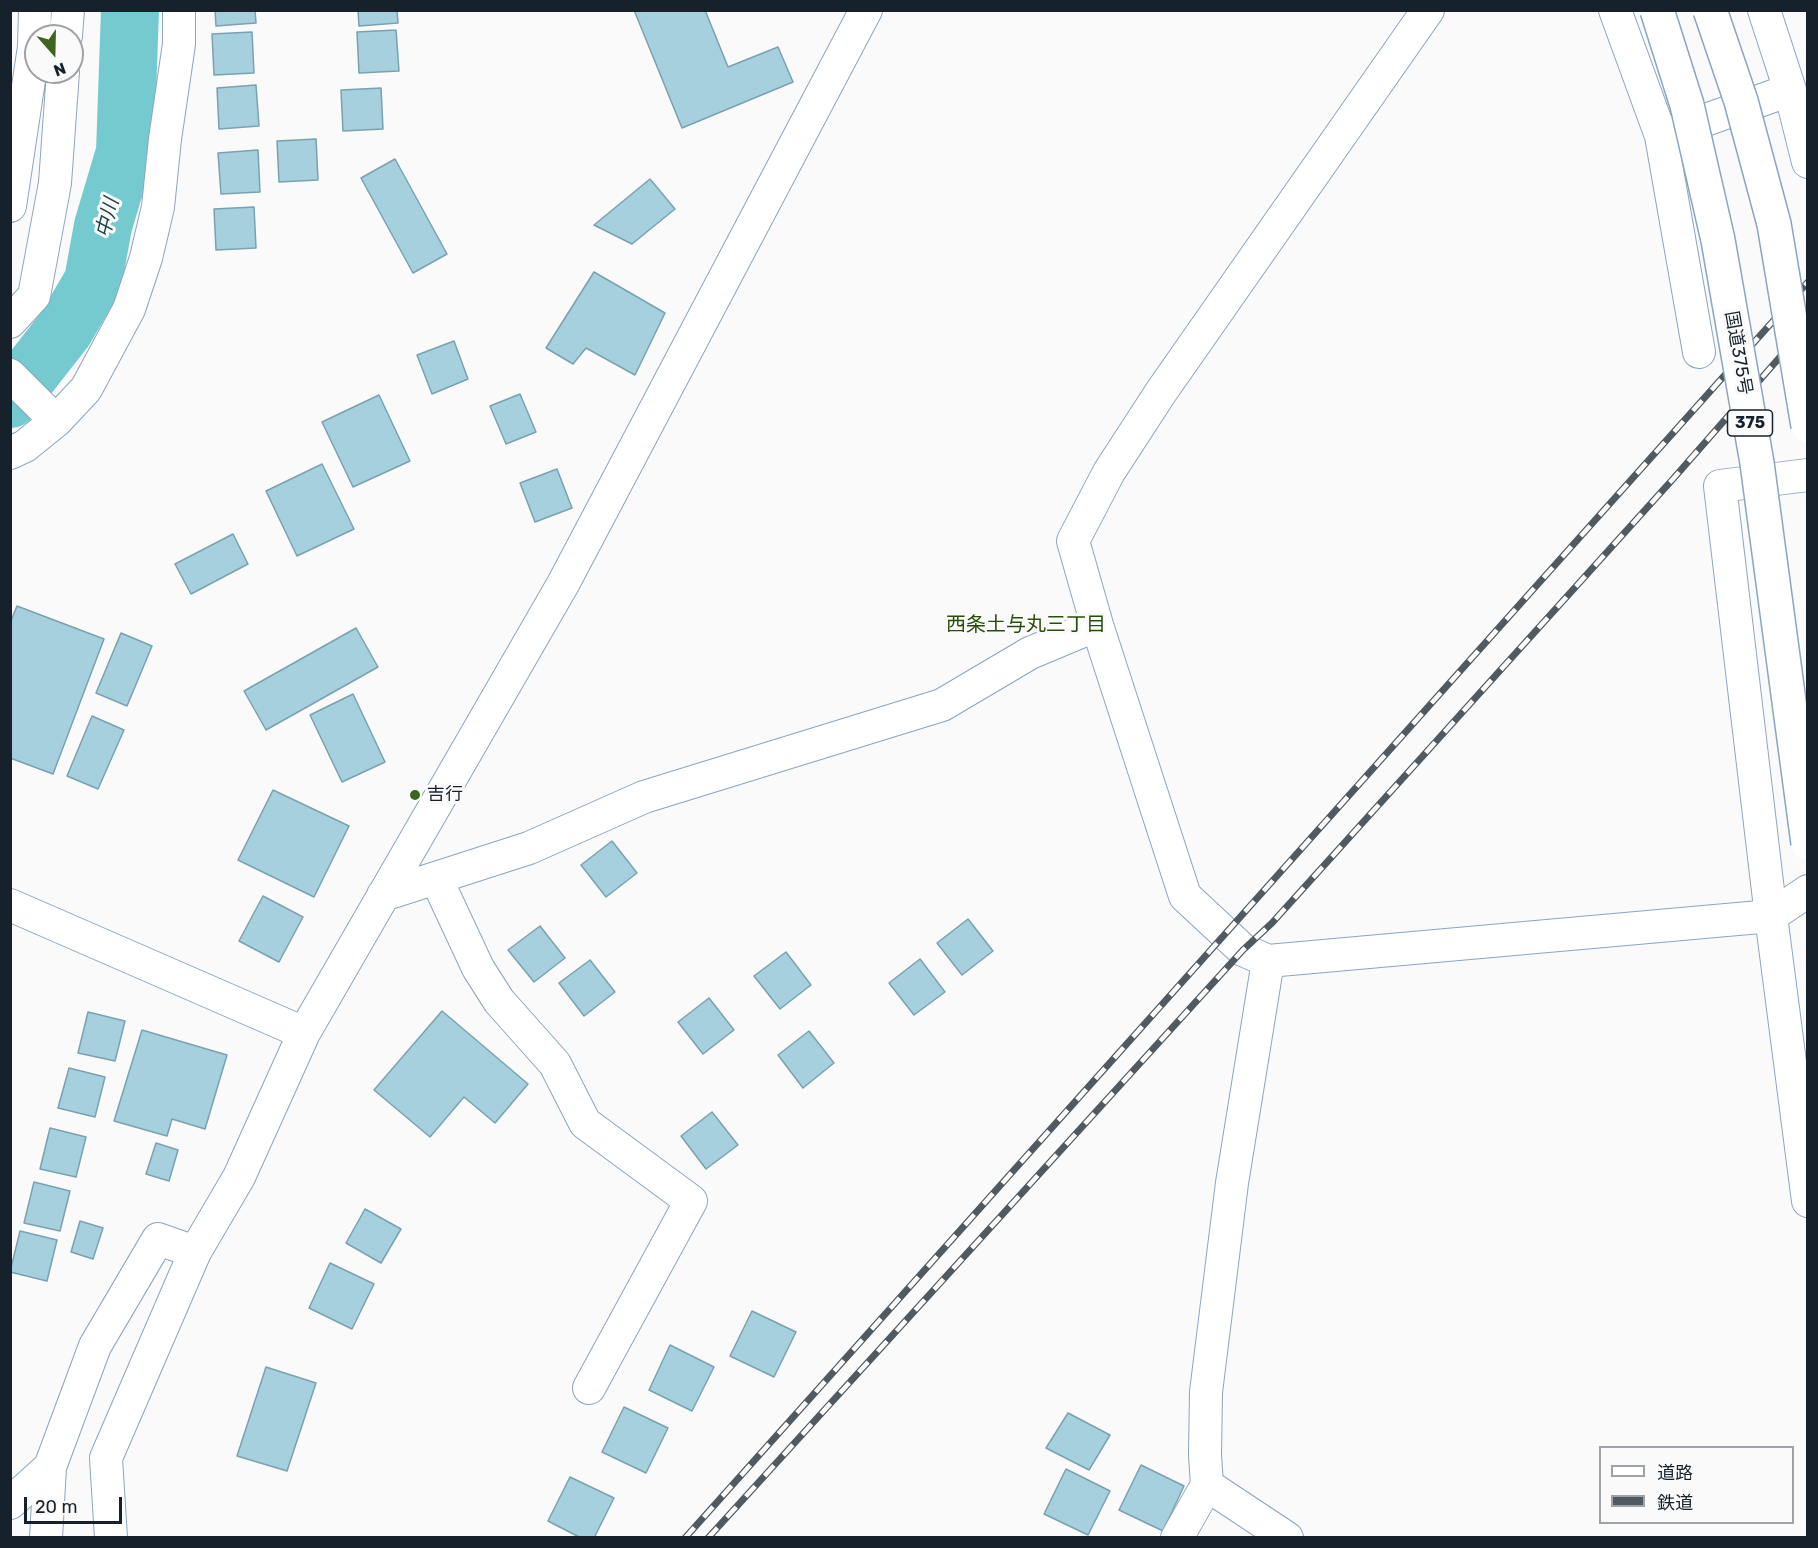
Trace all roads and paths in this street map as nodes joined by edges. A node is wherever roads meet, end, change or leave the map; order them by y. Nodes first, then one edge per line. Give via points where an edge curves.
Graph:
1 (35, 10) edge
2 (179, 10) edge
3 (866, 10) edge
4 (1428, 10) edge
5 (1615, 10) edge
6 (1657, 10) edge
7 (1710, 10) edge
8 (1764, 10) edge
9 (22, 44) edge
10 (62, 84) edge
11 (1790, 90) junction
12 (1661, 136) junction
13 (1808, 162) edge
14 (10, 206) edge
15 (10, 322) edge
16 (1699, 352) dead end
17 (10, 375) edge
18 (52, 417) junction
19 (1808, 426) edge
20 (10, 453) edge
21 (1808, 475) edge
22 (1097, 626) junction
23 (1808, 843) edge
24 (436, 878) junction
25 (1808, 891) edge
26 (383, 895) junction
27 (10, 905) edge
28 (1771, 916) junction
29 (1268, 961) junction
30 (304, 1033) junction
31 (1808, 1201) edge
32 (195, 1252) junction
33 (589, 1388) dead end
34 (50, 1467) junction
35 (1207, 1485) junction
36 (10, 1503) edge
37 (46, 1538) edge
38 (111, 1538) edge
39 (1177, 1538) edge
40 (1287, 1538) edge

1 - 9 street
2 - 18 street via 179,45 158,207 146,258 129,309 86,389
3 - 26 street via 563,584
4 - 22 street via 1161,392 1072,541
5 - 12 street
6 - 23 highway, 国道375号 / 375, bridge via 1687,105 1718,240 1757,463
7 - 19 highway, bridge via 1741,101 1774,224
8 - 11 street
9 - 14 street
10 - 15 street via 55,183 34,296
11 - 12 street
11 - 13 street
12 - 16 street
17 - 18 street
18 - 20 street via 25,446
21 - 28 street via 1720,486
22 - 24 street via 1030,653 942,705 644,797 529,848
22 - 29 street via 1185,896 1244,950
24 - 26 street
24 - 33 street via 478,968 499,1001 555,1064 585,1123 691,1201
25 - 28 street
26 - 30 street
27 - 30 street
28 - 29 street
28 - 31 street
29 - 35 street via 1232,1183 1208,1380
30 - 32 street via 239,1177
32 - 34 street via 158,1239 95,1346
32 - 38 street via 106,1458
34 - 36 street
34 - 37 street
35 - 39 street
35 - 40 street

